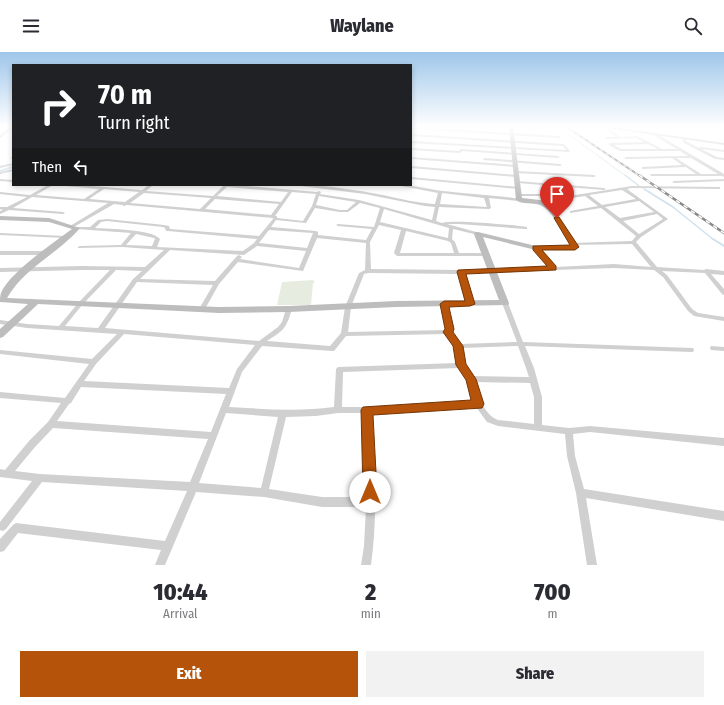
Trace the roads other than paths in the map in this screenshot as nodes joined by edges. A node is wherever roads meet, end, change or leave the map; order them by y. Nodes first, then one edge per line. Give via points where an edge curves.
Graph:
1 (412, 150) edge
2 (514, 150) edge
3 (558, 150) edge
4 (567, 150) edge
5 (620, 150) edge
6 (661, 150) joint
7 (680, 150) joint
8 (701, 150) edge
9 (514, 154) junction
10 (558, 157) dead end
11 (672, 157) junction
12 (692, 157) junction
13 (412, 158) edge
14 (626, 158) dead end
15 (485, 159) dead end
16 (724, 159) edge
17 (12, 165) edge
18 (560, 165) dead end
19 (686, 166) junction
20 (0, 167) edge
21 (412, 167) edge
22 (643, 168) dead end
23 (516, 169) junction
24 (12, 170) edge
25 (0, 173) edge
26 (652, 175) dead end
27 (701, 175) junction
28 (594, 176) dead end
29 (723, 176) edge
30 (412, 178) edge
31 (0, 180) edge
32 (724, 180) edge
33 (12, 181) edge
34 (674, 182) dead end
35 (518, 185) junction
36 (49, 186) edge
37 (78, 186) edge
38 (106, 186) edge
39 (150, 186) edge
40 (225, 186) edge
41 (237, 186) edge
42 (310, 186) edge
43 (407, 186) edge
44 (320, 187) junction
45 (103, 188) junction
46 (719, 188) dead end
47 (624, 189) junction
48 (609, 190) junction
49 (143, 191) junction
50 (291, 191) junction
51 (440, 192) junction
52 (0, 193) edge
53 (318, 194) junction
54 (585, 194) junction
55 (31, 196) junction
56 (486, 196) junction
57 (214, 197) junction
58 (519, 197) junction
59 (563, 198) junction
60 (85, 200) junction
61 (639, 200) junction
62 (358, 202) junction
63 (540, 202) junction
64 (282, 203) junction
65 (112, 204) junction
66 (124, 205) junction
67 (314, 206) junction
68 (438, 206) junction
69 (600, 206) junction
70 (0, 208) edge
71 (8, 208) junction
72 (382, 208) junction
73 (201, 211) junction
74 (572, 212) dead end
75 (63, 213) dead end
76 (658, 214) junction
77 (1, 217) edge
78 (274, 218) junction
79 (619, 220) junction
80 (434, 221) junction
81 (378, 223) junction
82 (444, 223) junction
83 (338, 224) dead end
84 (74, 228) junction
85 (268, 228) junction
86 (375, 228) junction
87 (451, 228) junction
88 (525, 228) dead end
89 (91, 229) junction
90 (404, 229) junction
91 (135, 232) junction
92 (0, 234) edge
93 (478, 234) junction
94 (315, 236) junction
95 (639, 236) junction
96 (65, 237) junction
97 (260, 238) junction
98 (450, 240) junction
99 (368, 242) junction
100 (633, 242) junction
101 (256, 244) junction
102 (572, 244) junction
103 (122, 246) junction
104 (80, 247) dead end
105 (154, 248) junction
106 (536, 248) junction
107 (168, 249) junction
108 (309, 250) junction
109 (244, 252) junction
110 (46, 253) junction
111 (0, 254) edge
112 (456, 255) junction
113 (485, 255) junction
114 (237, 260) junction
115 (115, 268) junction
116 (554, 268) junction
117 (655, 268) junction
118 (145, 269) junction
119 (0, 270) edge
120 (24, 271) junction
121 (368, 271) junction
122 (491, 271) junction
123 (706, 271) junction
124 (461, 272) junction
125 (724, 273) edge
126 (135, 280) junction
127 (217, 283) junction
128 (724, 293) edge
129 (1, 300) edge
130 (36, 301) junction
131 (81, 303) junction
132 (505, 303) junction
133 (444, 304) junction
134 (470, 304) junction
135 (117, 305) junction
136 (348, 307) junction
137 (202, 309) junction
138 (289, 309) junction
139 (724, 320) edge
140 (0, 322) edge
141 (12, 324) junction
142 (60, 328) junction
143 (100, 330) junction
144 (122, 332) junction
145 (448, 332) junction
146 (344, 334) junction
147 (0, 335) edge
148 (260, 343) junction
149 (521, 344) junction
150 (458, 346) junction
151 (713, 348) dead end
152 (724, 349) edge
153 (691, 350) dead end
154 (0, 352) edge
155 (94, 362) junction
156 (461, 365) junction
157 (471, 379) junction
158 (534, 380) junction
159 (79, 384) junction
160 (230, 391) junction
161 (0, 395) edge
162 (68, 401) junction
163 (478, 404) junction
164 (225, 410) junction
165 (338, 410) junction
166 (367, 410) junction
167 (283, 414) junction
168 (51, 424) junction
169 (538, 427) junction
170 (569, 431) junction
171 (213, 436) junction
172 (724, 442) edge
173 (4, 473) edge
174 (40, 478) junction
175 (193, 487) junction
176 (264, 493) junction
177 (581, 493) junction
178 (370, 502) junction
179 (724, 516) edge
180 (1, 525) edge
181 (16, 528) junction
182 (0, 546) edge
183 (168, 546) junction
184 (160, 565) edge
185 (366, 565) edge
186 (592, 565) edge

1 - 9 street
2 - 9 street
3 - 4 street
5 - 6 street
6 - 7 street
7 - 12 street
8 - 16 street via 716,158
9 - 10 street
9 - 23 street
11 - 12 street
11 - 14 street
11 - 19 street
12 - 29 street
13 - 23 street
15 - 23 street
17 - 20 street
18 - 23 street
19 - 22 street
19 - 27 street
21 - 23 street
23 - 28 street
23 - 35 street
24 - 25 street
26 - 27 street
27 - 29 street
30 - 35 street
31 - 33 street
32 - 34 street
35 - 48 street
35 - 58 street
36 - 55 street
37 - 45 street
38 - 45 street
39 - 49 street
40 - 57 street
41 - 50 street
42 - 44 street
43 - 51 street
44 - 53 street
44 - 68 street
45 - 49 street
45 - 60 street
46 - 47 street
47 - 48 street
47 - 61 street
48 - 54 street
49 - 57 street
49 - 66 street
50 - 53 street
50 - 64 street
51 - 56 street
51 - 68 street
52 - 55 street
53 - 62 street
53 - 67 street
54 - 59 street
54 - 69 street
55 - 60 street
55 - 71 street
56 - 58 street
56 - 68 street via 489,208
57 - 64 street
57 - 73 street
58 - 59 street via 547,195
58 - 63 street
59 - 63 street
60 - 65 street
61 - 69 street
61 - 76 street
62 - 67 street via 348,211
62 - 72 street
63 - 102 street via 549,206
64 - 78 street
65 - 66 street
65 - 84 street
66 - 73 street
67 - 78 street via 304,222
68 - 80 street
69 - 74 street
69 - 79 street
70 - 71 street
71 - 75 street
71 - 77 street
72 - 80 street
72 - 81 street
73 - 78 street
76 - 79 street
76 - 95 street via 666,219
77 - 84 street via 49,220
78 - 85 street
79 - 95 street
80 - 82 street
81 - 86 street
81 - 90 street
82 - 87 street
82 - 88 street
83 - 86 street
84 - 89 street
84 - 96 street
85 - 94 street via 316,232
85 - 97 street
86 - 99 street
87 - 93 street
87 - 98 street
89 - 91 street
89 - 97 street via 100,221 107,220 164,226 168,230
90 - 98 street
90 - 112 street via 397,253 399,254
91 - 103 street
91 - 105 street via 156,237 158,239
92 - 96 street
93 - 106 street
93 - 113 street
94 - 99 street
94 - 108 street
95 - 100 street
96 - 110 street
97 - 101 street
98 - 112 street via 453,242
99 - 121 street
100 - 102 street
100 - 117 street
101 - 108 street
101 - 109 street
102 - 106 street via 575,247
103 - 104 street
103 - 105 street
105 - 107 street
106 - 116 street
107 - 109 street
107 - 118 street
108 - 114 street via 301,270
109 - 114 street
110 - 111 street
110 - 120 street
112 - 113 street
113 - 122 street
114 - 127 street
115 - 118 street
115 - 120 street
115 - 131 street
116 - 117 street
116 - 122 street
117 - 123 street
117 - 139 street via 665,276 696,315
118 - 126 street
119 - 120 street
120 - 129 street via 10,285
121 - 124 street
121 - 136 street via 362,273 359,278
122 - 124 street
122 - 132 street
123 - 125 street
123 - 128 street
124 - 134 street
126 - 127 street
126 - 135 street
127 - 137 street
129 - 130 street
130 - 131 street
130 - 141 street
131 - 135 street
131 - 142 street
132 - 134 street
132 - 149 street
133 - 134 street
133 - 136 street
133 - 145 street
135 - 137 street
135 - 143 street
136 - 138 street
136 - 146 street
137 - 138 street
138 - 148 street via 280,328
140 - 141 street
141 - 142 street
141 - 147 street
142 - 143 street
143 - 144 street
144 - 148 street
144 - 155 street
145 - 146 street
145 - 150 street
146 - 148 street via 332,349
148 - 160 street via 239,371
149 - 150 street
149 - 153 street
149 - 158 street
150 - 156 street
151 - 152 street
154 - 155 street
155 - 159 street
156 - 157 street
156 - 165 street via 340,369
157 - 158 street
157 - 163 street
158 - 169 street via 538,397
159 - 160 street
159 - 162 street
160 - 164 street
161 - 162 street
162 - 168 street
163 - 166 street
163 - 169 street via 490,420
164 - 167 street
164 - 171 street
165 - 166 street
165 - 167 street via 316,414
166 - 178 street
167 - 176 street
168 - 171 street
168 - 173 street
169 - 170 street
170 - 172 street via 590,429
170 - 177 street via 571,456
171 - 175 street
173 - 174 street
174 - 175 street
174 - 180 street
175 - 176 street
175 - 183 street
176 - 178 street via 322,502
177 - 179 street
177 - 186 street
178 - 185 street via 370,544
180 - 181 street
181 - 182 street
181 - 183 street
183 - 184 street

